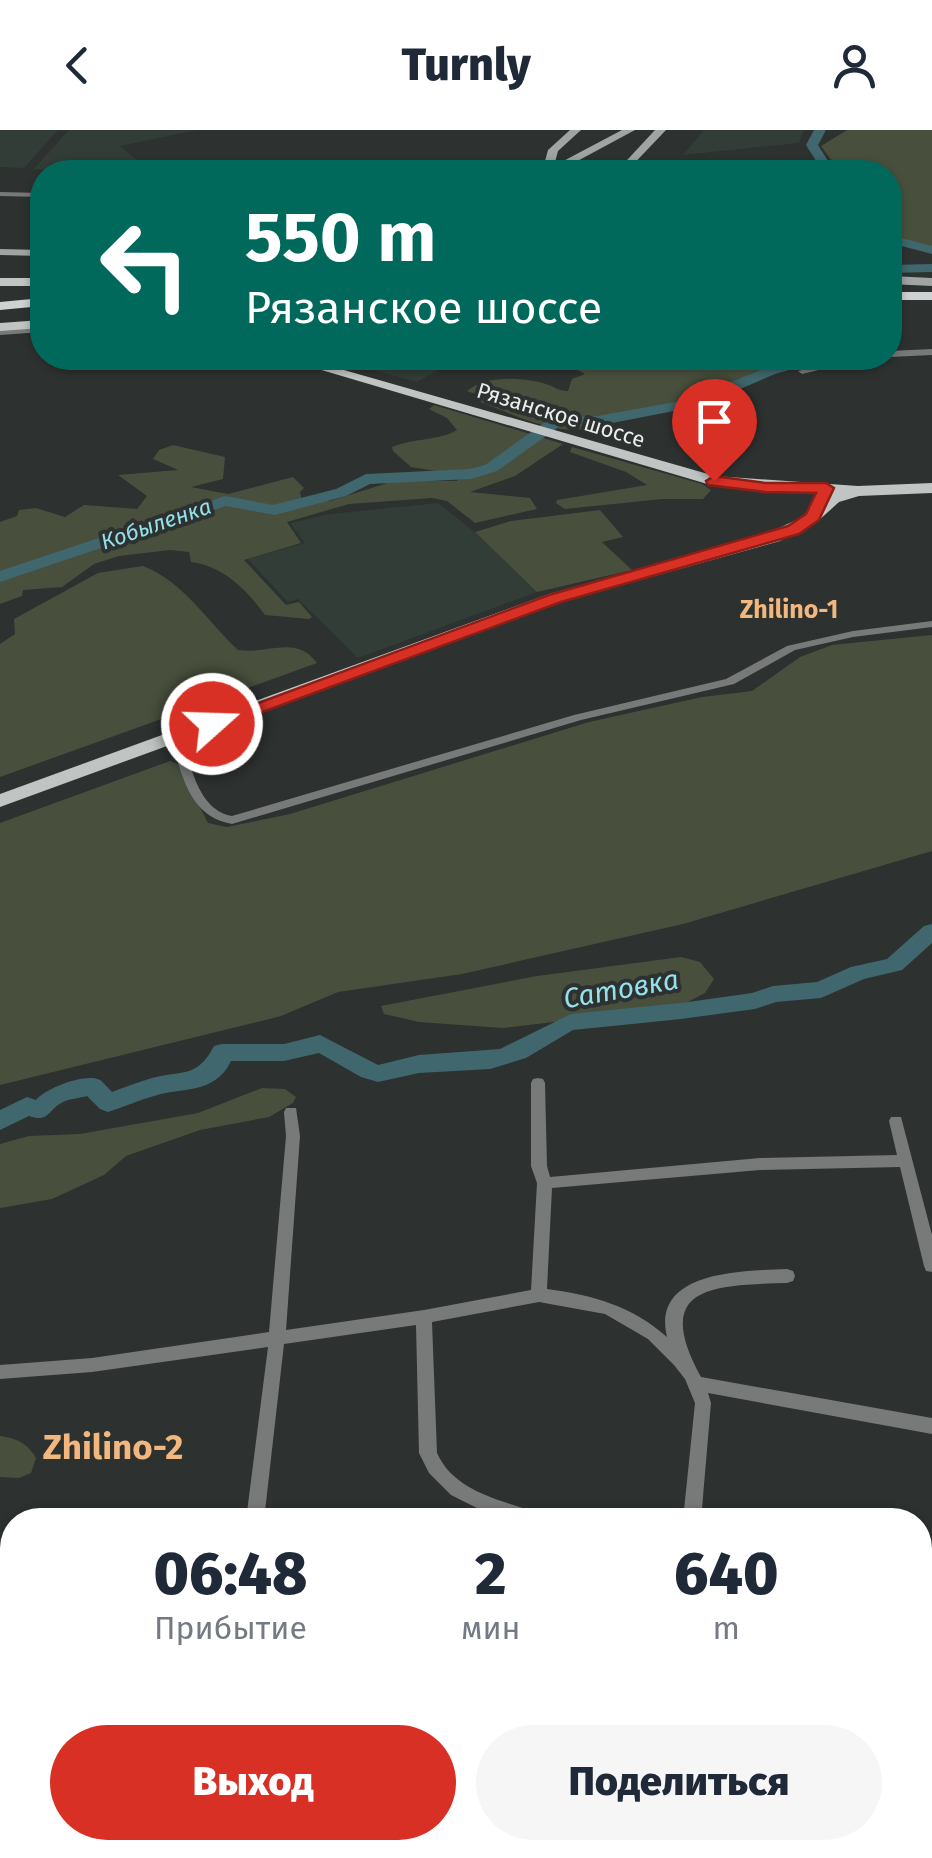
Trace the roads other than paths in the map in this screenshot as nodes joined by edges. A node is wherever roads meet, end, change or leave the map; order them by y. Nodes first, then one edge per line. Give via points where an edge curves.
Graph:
1 (576, 130) edge
2 (630, 130) edge
3 (661, 130) edge
4 (554, 160) edge
5 (565, 160) edge
6 (633, 160) edge
7 (645, 160) edge
8 (0, 194) edge
9 (30, 195) edge
10 (0, 252) edge
11 (30, 253) edge
12 (0, 282) edge
13 (30, 282) edge
14 (902, 282) edge
15 (932, 283) edge
16 (30, 291) edge
17 (0, 294) edge
18 (932, 296) edge
19 (902, 297) edge
20 (30, 303) edge
21 (0, 306) edge
22 (30, 326) edge
23 (0, 327) edge
24 (932, 352) edge
25 (902, 353) edge
26 (329, 370) edge
27 (807, 370) edge
28 (802, 371) dead end
29 (932, 485) edge
30 (770, 488) junction
31 (826, 488) junction
32 (858, 491) junction
33 (814, 517) junction
34 (932, 624) edge
35 (176, 738) junction
36 (0, 801) edge
37 (538, 1083) dead end
38 (291, 1112) dead end
39 (896, 1122) dead end
40 (906, 1161) junction
41 (546, 1184) junction
42 (932, 1266) edge
43 (787, 1276) dead end
44 (539, 1295) junction
45 (424, 1317) junction
46 (277, 1337) junction
47 (682, 1358) junction
48 (0, 1372) edge
49 (700, 1384) junction
50 (932, 1426) edge
51 (256, 1508) edge
52 (504, 1508) edge
53 (693, 1508) edge

1 - 4 main road
2 - 5 main road
3 - 6 main road
3 - 7 main road
8 - 9 street
10 - 11 main road
12 - 13 main road
14 - 15 highway
16 - 17 highway
18 - 19 highway
20 - 21 highway
22 - 23 main road
24 - 25 street
26 - 30 main road, Рязанское шоссе via 682,474
27 - 28 street
29 - 31 main road, Рязанское шоссе
29 - 32 main road, Рязанское шоссе
30 - 31 main road, Рязанское шоссе
30 - 33 main road via 798,496
31 - 32 main road, Рязанское шоссе
31 - 33 main road
32 - 33 main road
33 - 35 main road via 774,537 502,616
34 - 35 street via 791,648 730,682 578,717 232,820 206,812
35 - 36 main road
37 - 41 street via 539,1166
38 - 46 street
39 - 40 street
40 - 41 street via 760,1164
40 - 42 street
41 - 44 street
43 - 47 street via 724,1282 677,1300 672,1323
44 - 45 street
44 - 47 street via 614,1310
45 - 46 street
45 - 52 street via 434,1472 450,1486
46 - 48 street
46 - 51 street
47 - 49 street
49 - 50 street
49 - 53 street

